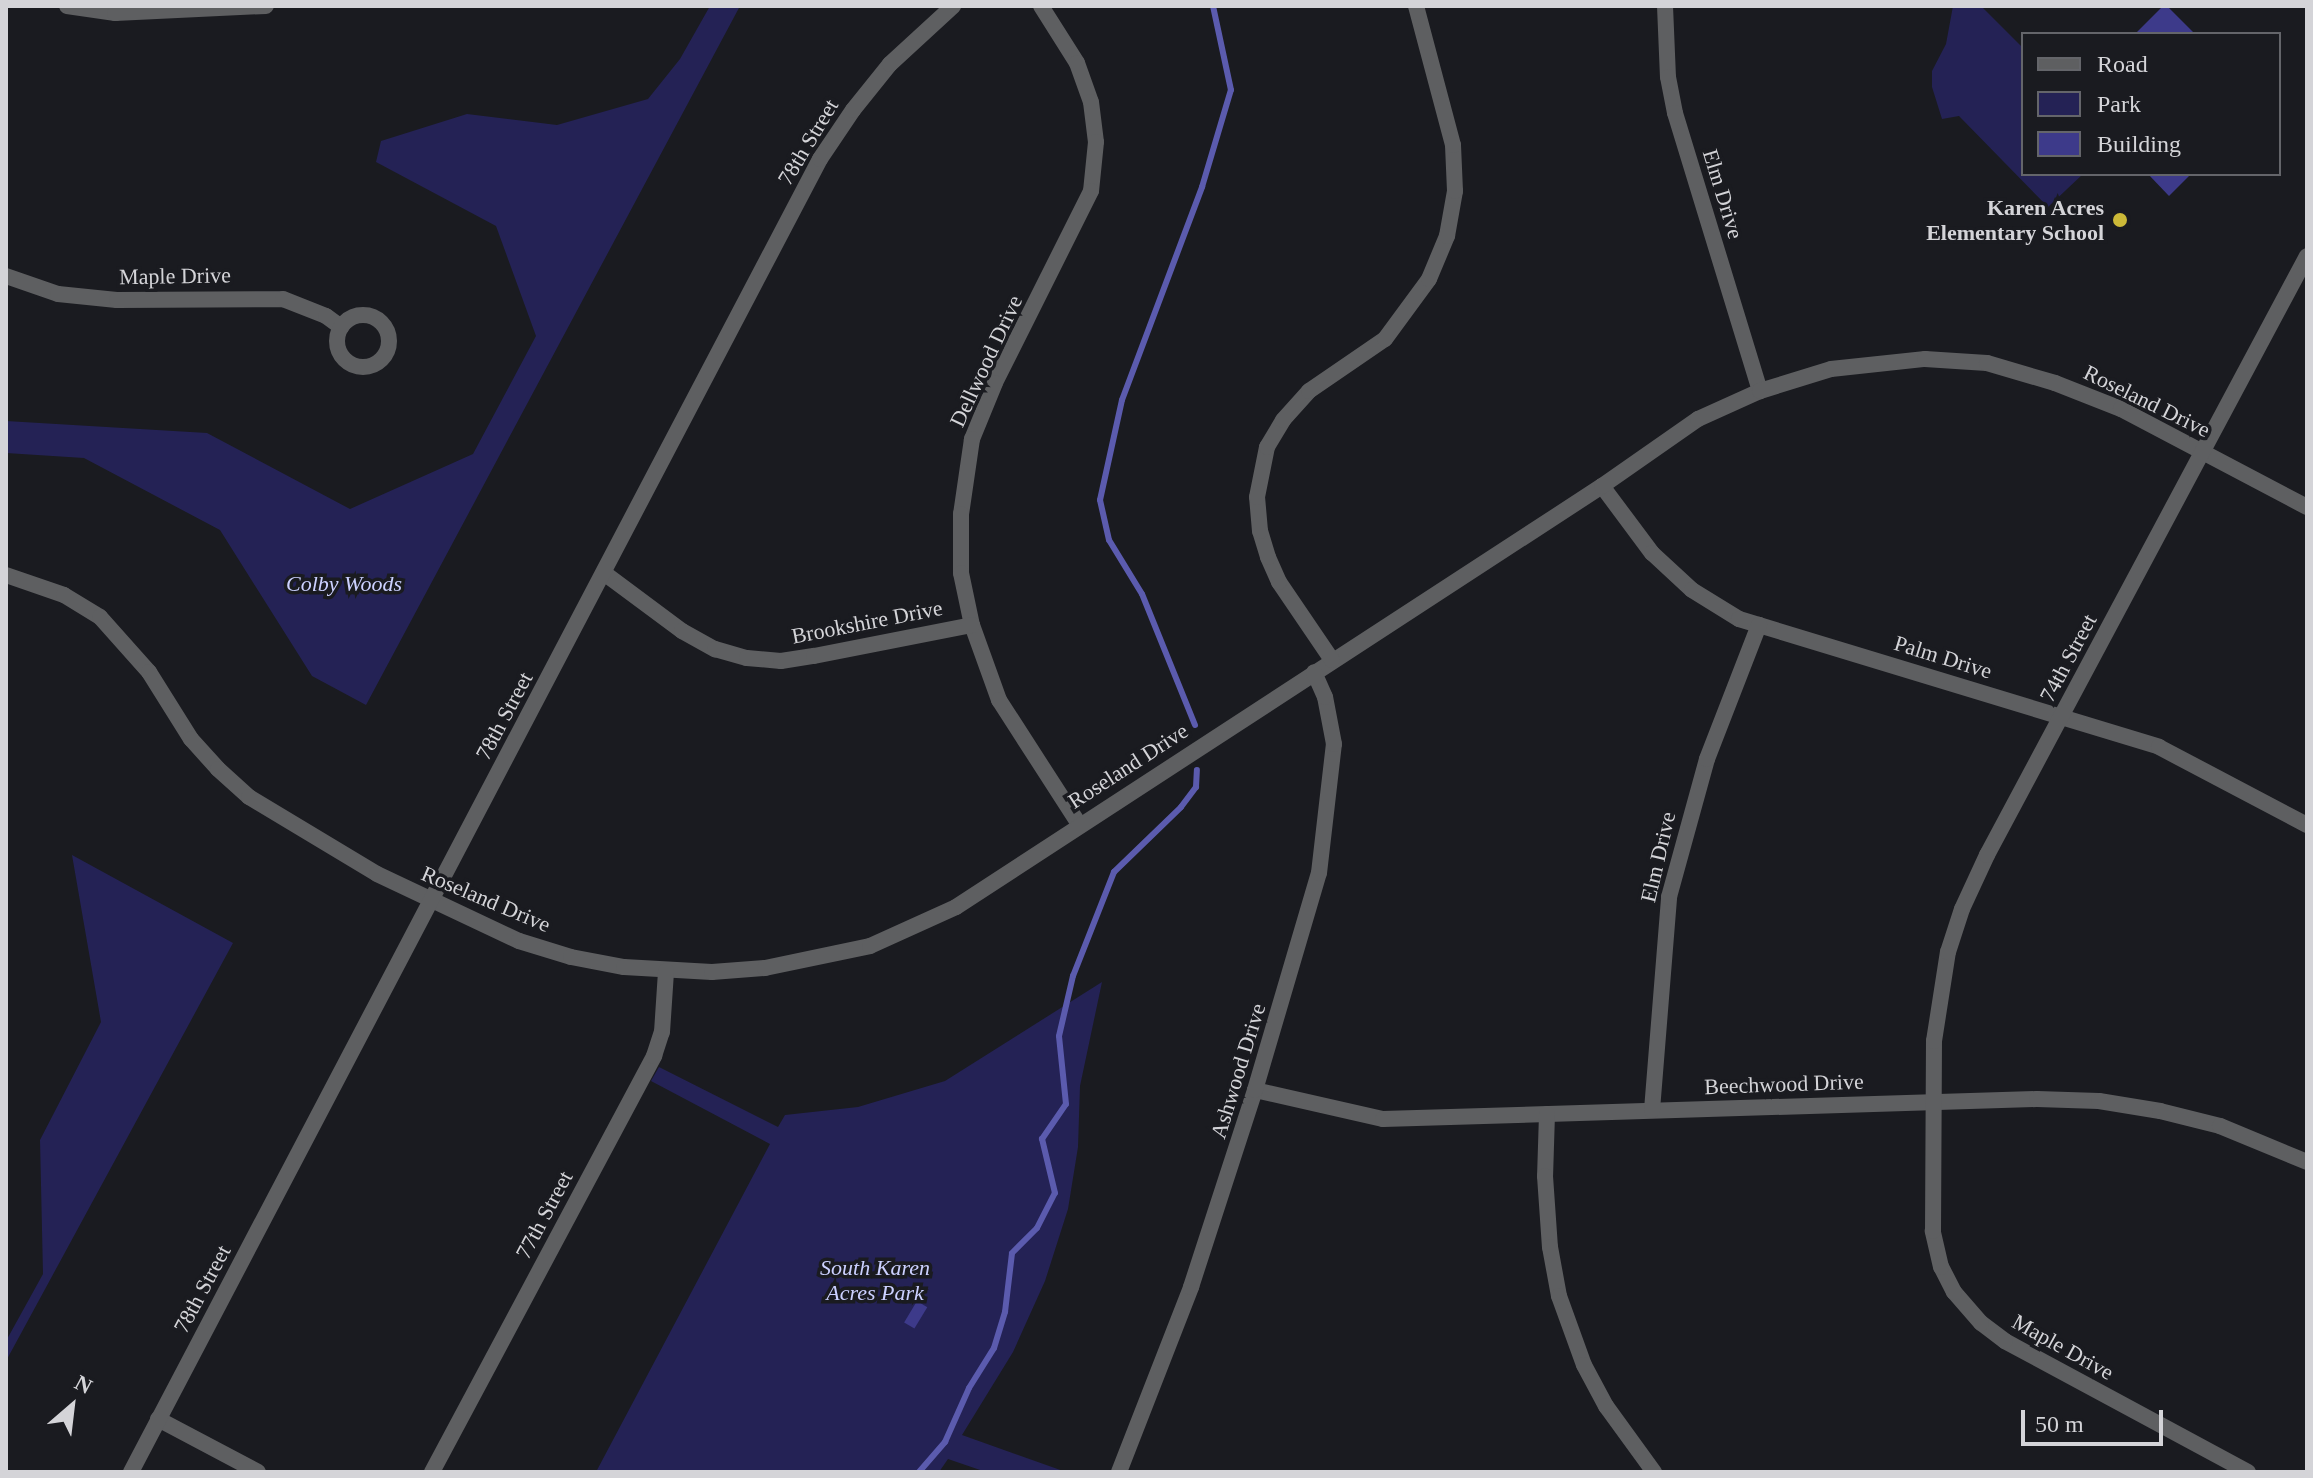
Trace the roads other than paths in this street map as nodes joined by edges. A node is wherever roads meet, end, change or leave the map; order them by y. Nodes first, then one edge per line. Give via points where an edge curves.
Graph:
1 (67, 6) edge
2 (266, 6) edge
3 (953, 6) edge
4 (1041, 6) edge
5 (1416, 6) edge
6 (1665, 6) edge
7 (2307, 256) edge
8 (6, 276) edge
9 (341, 327) dead end
10 (1760, 391) junction
11 (2203, 452) junction
12 (1602, 486) junction
13 (2307, 507) edge
14 (604, 573) junction
15 (6, 575) edge
16 (972, 625) junction
17 (1759, 625) junction
18 (1332, 660) junction
19 (1314, 672) junction
20 (2063, 715) junction
21 (1079, 824) junction
22 (2307, 825) edge
23 (432, 902) junction
24 (666, 971) junction
25 (1255, 1090) junction
26 (1936, 1102) junction
27 (1652, 1110) junction
28 (1547, 1114) junction
29 (2307, 1162) edge
30 (158, 1419) junction
31 (131, 1472) edge
32 (258, 1472) edge
33 (432, 1472) edge
34 (1119, 1472) edge
35 (1654, 1472) edge
36 (2248, 1472) edge

1 - 2 street via 115,13
3 - 14 street, 78th Street via 890,64 820,159
4 - 16 street, Dellwood Drive via 1077,63 1091,102 1096,142 1091,191 972,439 961,514 961,558
5 - 18 street via 1453,145 1455,191 1447,236 1429,279 1385,339 1309,391 1283,420 1267,447 1257,497 1260,531 1273,570
6 - 10 street, Elm Drive via 1675,113
7 - 11 street, 74th Street
8 - 9 street, Maple Drive via 58,294 117,300 283,299
10 - 11 street, Roseland Drive via 1831,369 1877,362 1987,363 2121,409
10 - 12 street, Roseland Drive via 1698,419
11 - 13 street, Roseland Drive
11 - 20 street, 74th Street
12 - 17 street, Palm Drive via 1652,553 1692,590
12 - 18 street, Roseland Drive
14 - 16 street, Brookshire Drive via 682,631 747,658 781,661
14 - 23 street, 78th Street
15 - 23 street, Roseland Drive via 64,595 116,631 191,739 249,797
16 - 21 street, Dellwood Drive via 999,700
17 - 20 street, Palm Drive
17 - 27 street, Elm Drive via 1707,759 1669,897
18 - 19 street, Roseland Drive
19 - 21 street, Roseland Drive
19 - 25 street, Ashwood Drive via 1334,744 1326,832 1313,899
20 - 22 street, Palm Drive via 2198,764
20 - 26 street, 74th Street via 1987,855 1957,924 1939,996
21 - 24 street, Roseland Drive via 956,907 870,946 765,968
23 - 24 street, Roseland Drive via 519,941 571,957
23 - 30 street, 78th Street
24 - 33 street, 77th Street via 662,1032 654,1056
25 - 28 street, Beechwood Drive via 1383,1119
25 - 34 street, Ashwood Drive via 1181,1316
26 - 27 street, Beechwood Drive
26 - 29 street, Beechwood Drive via 2083,1101 2160,1111 2220,1126
26 - 36 street, Maple Drive via 1933,1231 1941,1267 1954,1292 2005,1341
27 - 28 street, Beechwood Drive
28 - 35 street via 1545,1176 1559,1296 1584,1365 1606,1406
30 - 31 street, 78th Street
30 - 32 street

